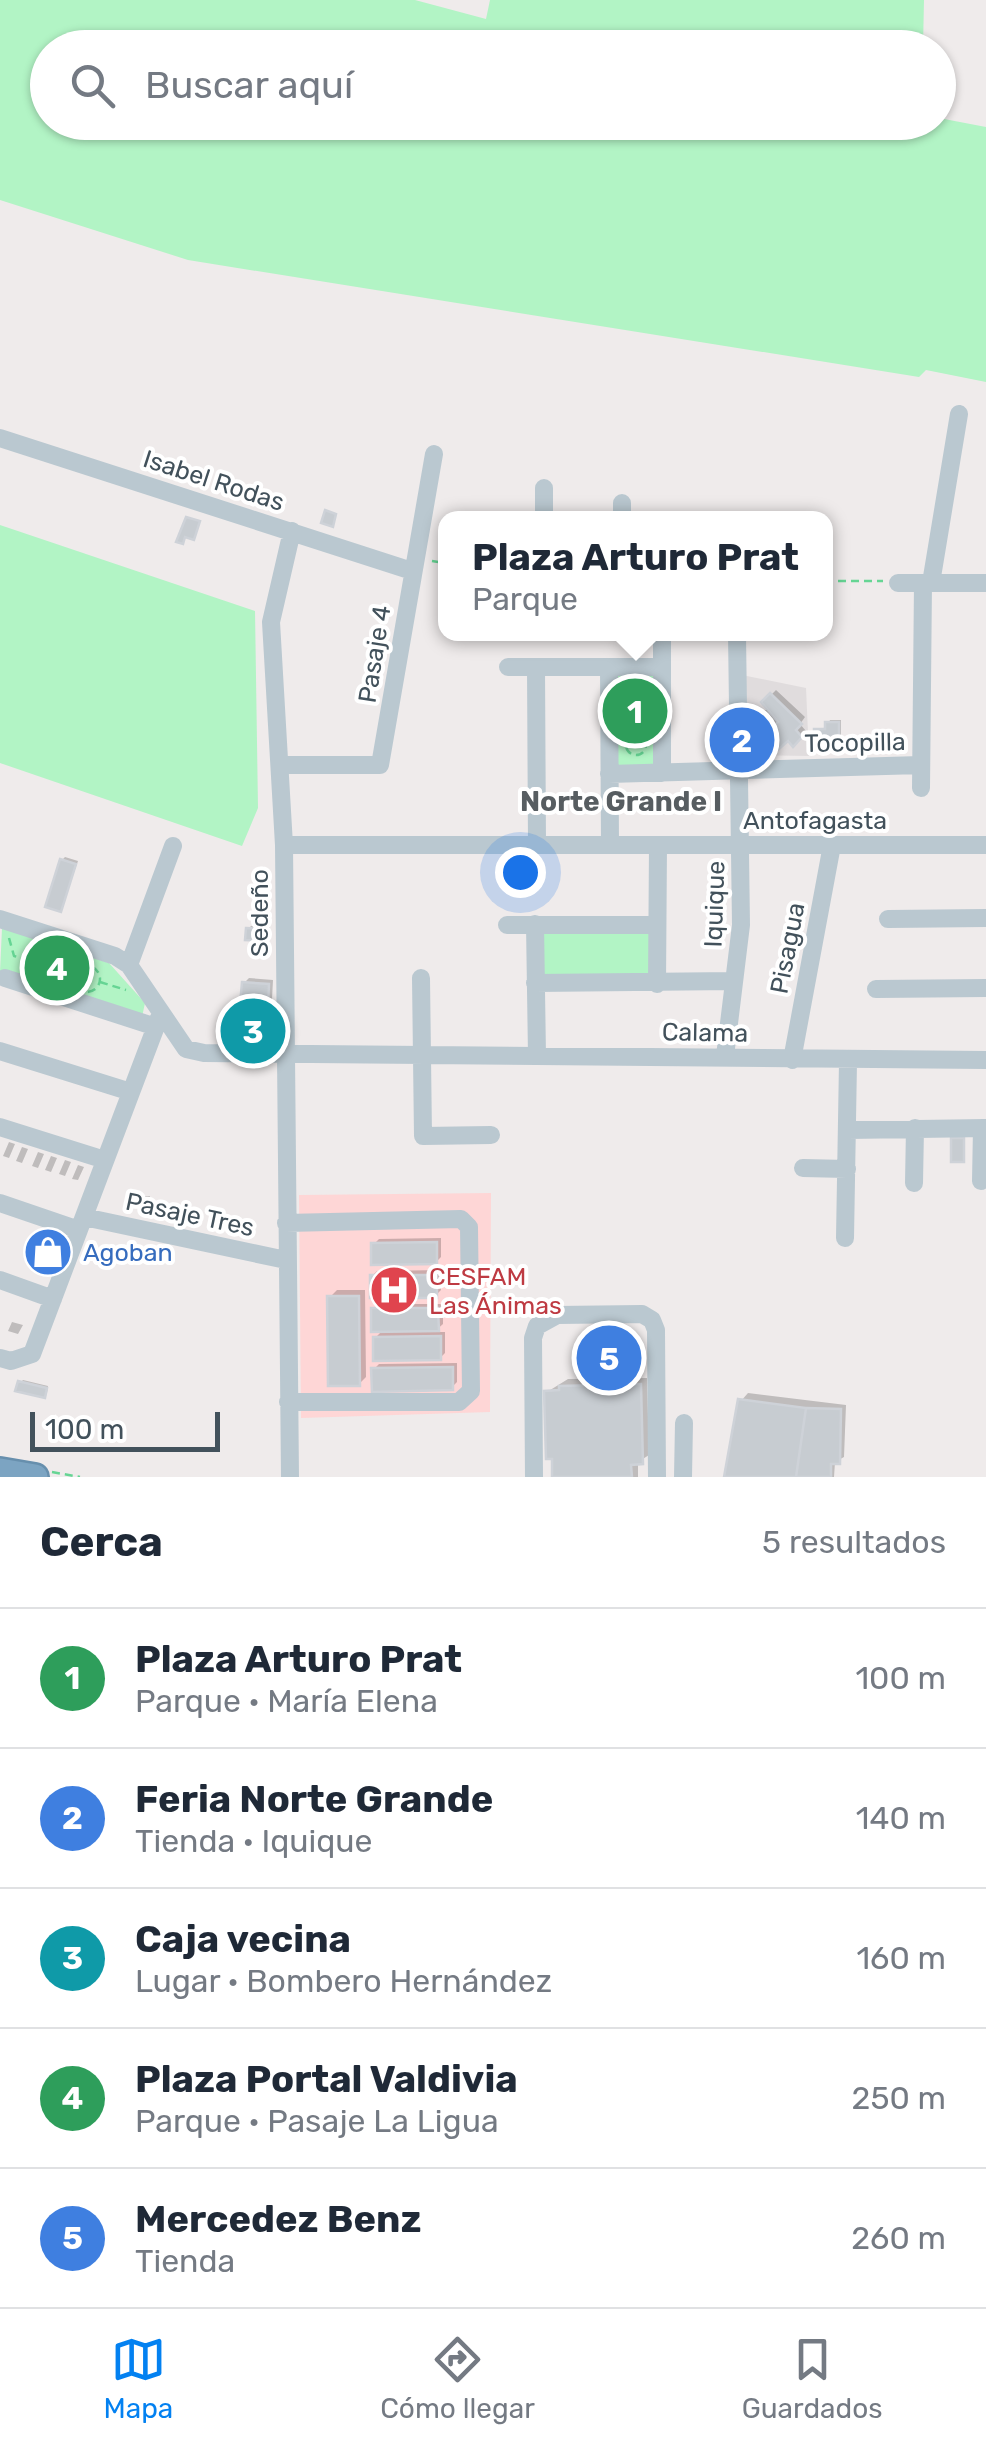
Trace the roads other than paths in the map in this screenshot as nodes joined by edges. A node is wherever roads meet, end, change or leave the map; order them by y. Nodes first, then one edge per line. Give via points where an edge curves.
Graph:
1 (959, 414) dead end
2 (0, 438) edge
3 (434, 454) dead end
4 (544, 488) dead end
5 (544, 511) edge
6 (292, 531) junction
7 (412, 572) junction
8 (898, 583) road end
9 (927, 583) junction
10 (986, 583) edge
11 (662, 641) edge
12 (738, 641) edge
13 (508, 667) dead end
14 (536, 668) junction
15 (609, 668) junction
16 (661, 668) junction
17 (282, 764) junction
18 (921, 766) junction
19 (740, 770) junction
20 (662, 773) junction
21 (610, 774) junction
22 (921, 788) dead end
23 (284, 844) junction
24 (538, 845) junction
25 (610, 845) junction
26 (658, 845) junction
27 (741, 845) junction
28 (832, 845) junction
29 (173, 846) dead end
30 (986, 846) edge
31 (986, 918) edge
32 (888, 919) dead end
33 (535, 924) junction
34 (507, 925) dead end
35 (657, 925) junction
36 (3, 927) edge
37 (129, 965) junction
38 (6, 970) road end
39 (422, 978) dead end
40 (734, 981) junction
41 (535, 983) junction
42 (657, 984) junction
43 (986, 988) edge
44 (876, 989) dead end
45 (158, 1020) junction
46 (0, 1052) edge
47 (283, 1056) junction
48 (537, 1056) junction
49 (725, 1056) junction
50 (424, 1058) junction
51 (792, 1060) junction
52 (986, 1060) edge
53 (848, 1062) junction
54 (131, 1092) junction
55 (0, 1127) edge
56 (915, 1128) junction
57 (984, 1128) edge
58 (848, 1130) junction
59 (491, 1135) dead end
60 (105, 1160) junction
61 (803, 1168) dead end
62 (847, 1168) junction
63 (981, 1181) dead end
64 (914, 1183) dead end
65 (0, 1203) edge
66 (82, 1223) junction
67 (286, 1223) junction
68 (845, 1238) dead end
69 (286, 1260) junction
70 (0, 1280) edge
71 (53, 1299) junction
72 (0, 1358) edge
73 (288, 1402) junction
74 (684, 1423) dead end
75 (0, 1470) edge
76 (35, 1477) edge
77 (290, 1477) edge
78 (534, 1477) edge
79 (657, 1477) edge
80 (683, 1477) edge

1 - 9 street
2 - 6 street, Isabel Rodas
3 - 7 street, Pasaje 4
4 - 5 street
6 - 7 street, Isabel Rodas
6 - 17 street, Sedeño via 272,622
7 - 17 street, Pasaje 4 via 380,765
8 - 9 street
9 - 10 street
9 - 18 street
11 - 16 street
12 - 19 street, Iquique
13 - 14 street
14 - 15 street
14 - 24 street
15 - 16 street
15 - 21 street
16 - 20 street
17 - 23 street, Sedeño
18 - 19 street, Tocopilla
18 - 22 street
19 - 20 street, Tocopilla
19 - 27 street, Iquique
20 - 21 street, Tocopilla
21 - 25 street
23 - 24 street, Antofagasta
23 - 47 street, Sedeño
24 - 25 street, Antofagasta
25 - 26 street, Antofagasta
26 - 27 street, Antofagasta
26 - 35 street
27 - 28 street, Antofagasta
27 - 40 street, Iquique
28 - 30 street, Antofagasta
28 - 51 street, Pisagua
29 - 37 street
31 - 32 street
33 - 34 street
33 - 35 street
33 - 41 street
35 - 42 street
36 - 37 street via 92,948
37 - 45 street
38 - 45 street
39 - 50 street
40 - 42 street
40 - 49 street, Iquique
41 - 42 street
41 - 48 street
43 - 44 street
45 - 47 street, Calama via 186,1049
45 - 54 street
46 - 54 street
47 - 50 street, Calama
47 - 67 street, Sedeño
48 - 49 street, Calama
48 - 50 street, Calama
49 - 51 street, Calama
50 - 59 street via 423,1136
51 - 53 street, Calama
52 - 53 street, Calama
53 - 58 street
54 - 60 street
55 - 60 street
56 - 57 street
56 - 58 street
56 - 64 street
57 - 63 street
58 - 62 street
60 - 66 street
61 - 62 street
62 - 68 street
65 - 66 street, Pasaje Tres
66 - 69 street, Pasaje Tres
66 - 71 street
67 - 69 street, Sedeño
67 - 73 street via 461,1220 469,1226 471,1391 460,1402
69 - 73 street, Sedeño
70 - 71 street
71 - 72 street via 32,1354
73 - 77 street, Sedeño
74 - 80 street
75 - 76 highway
78 - 79 street via 534,1332 551,1316 608,1314 646,1315 655,1325

